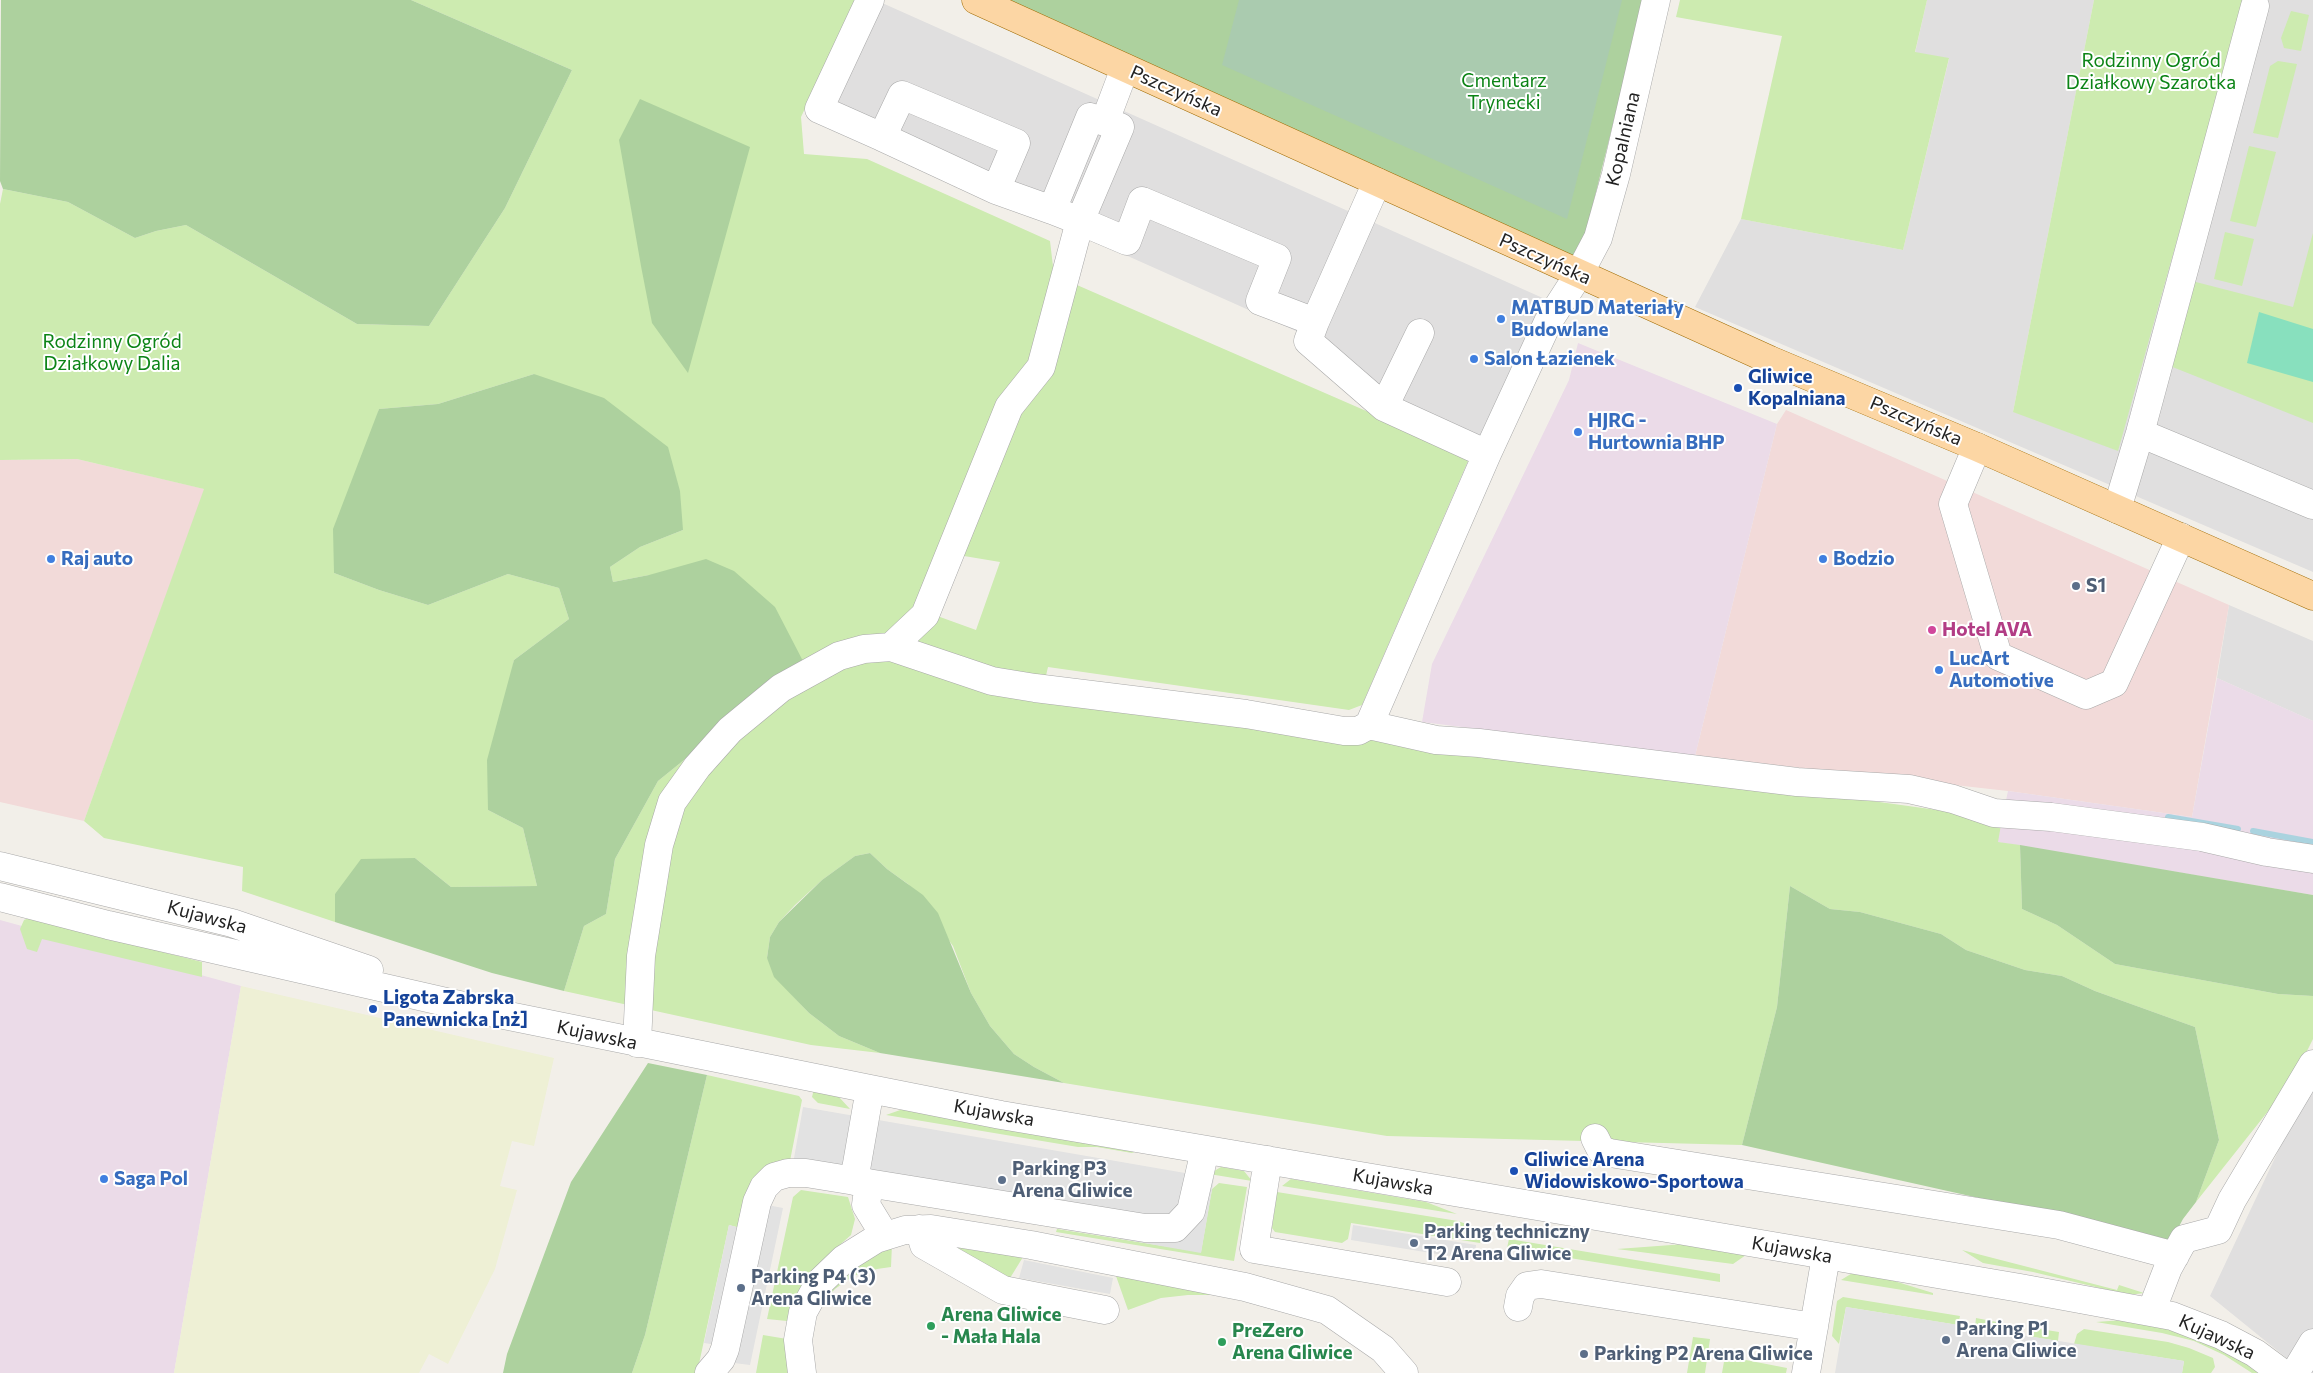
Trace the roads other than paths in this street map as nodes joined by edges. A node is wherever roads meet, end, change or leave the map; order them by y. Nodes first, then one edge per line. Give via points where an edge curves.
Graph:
1 (870, 0) edge
2 (976, 0) edge
3 (1656, 0) edge
4 (2255, 6) dead end
5 (1125, 68) junction
6 (1105, 121) junction
7 (882, 137) junction
8 (1377, 182) junction
9 (996, 190) junction
10 (1052, 210) junction
11 (1080, 221) junction
12 (1579, 274) junction
13 (1315, 322) junction
14 (1420, 333) dead end
15 (1384, 407) junction
16 (2140, 433) junction
17 (1977, 447) junction
18 (1487, 454) junction
19 (2313, 505) edge
20 (2118, 508) junction
21 (2181, 537) junction
22 (2313, 596) edge
23 (891, 647) junction
24 (1369, 725) junction
25 (2313, 859) edge
26 (0, 866) edge
27 (0, 897) edge
28 (232, 923) junction
29 (223, 951) junction
30 (494, 1013) junction
31 (637, 1043) junction
32 (2313, 1064) edge
33 (870, 1090) junction
34 (1595, 1138) dead end
35 (1205, 1150) junction
36 (1268, 1160) junction
37 (862, 1182) junction
38 (919, 1229) junction
39 (885, 1236) junction
40 (1826, 1256) junction
41 (2175, 1256) junction
42 (1448, 1282) dead end
43 (1518, 1308) dead end
44 (1105, 1310) dead end
45 (2151, 1312) junction
46 (2313, 1343) edge
47 (1810, 1350) edge
48 (709, 1373) edge
49 (802, 1373) edge
50 (1404, 1373) edge
51 (2282, 1373) edge
52 (2295, 1373) edge

1 - 7 street via 819,109
2 - 5 main road, Pszczyńska
3 - 12 street, Kopalniana via 1606,212 1598,238
4 - 16 street
5 - 6 street
5 - 8 main road, Pszczyńska
6 - 10 street via 1090,116
6 - 11 street via 1120,127
7 - 9 street
7 - 9 street via 902,95 1016,143
8 - 12 main road, Pszczyńska
8 - 13 street
9 - 10 street
10 - 11 street
11 - 13 street via 1126,241 1142,201 1277,258 1260,301
11 - 23 street via 1040,367 1009,406 925,615
12 - 17 main road, Pszczyńska via 1770,360
12 - 18 street, Kopalniana via 1552,314
13 - 15 street via 1308,341
14 - 15 street
15 - 18 street
16 - 19 street
16 - 20 street
17 - 20 main road, Pszczyńska
17 - 21 street via 1952,504 1998,656 2078,692 2086,695 2114,683
18 - 24 street, Kopalniana
20 - 21 main road, Pszczyńska
21 - 22 main road, Pszczyńska
23 - 24 street via 992,681 1027,687 1246,714 1344,732 1358,731
23 - 31 street via 864,649 839,656 781,688 730,730 672,802 659,845 641,956
24 - 25 street via 1436,740 1797,782 1909,790 1994,812 2202,837
26 - 28 street, Kujawska
27 - 29 street, Kujawska
28 - 29 street
28 - 30 street, Kujawska
29 - 30 street, Kujawska
30 - 31 street, Kujawska
31 - 33 street, Kujawska
32 - 41 street via 2232,1200 2218,1230 2184,1239
33 - 35 street, Kujawska
33 - 37 street
34 - 41 street via 1601,1150 1610,1153 2059,1225
35 - 36 street, Kujawska
35 - 37 street via 1190,1211 1175,1228 1145,1228
36 - 40 street, Kujawska
36 - 42 street via 1254,1249
37 - 39 street via 866,1205
37 - 48 street via 788,1173 774,1177 764,1187 757,1202 725,1349
38 - 39 street
38 - 44 street via 924,1245 1003,1290
38 - 50 street via 1031,1245 1245,1287 1327,1310 1383,1349
39 - 49 street via 844,1259 818,1283 804,1312 798,1340
40 - 45 street, Kujawska
40 - 47 street
41 - 45 street
43 - 47 street via 1520,1296 1527,1286 1541,1284
45 - 51 street, Kujawska via 2194,1323 2221,1335 2255,1353
46 - 52 street

